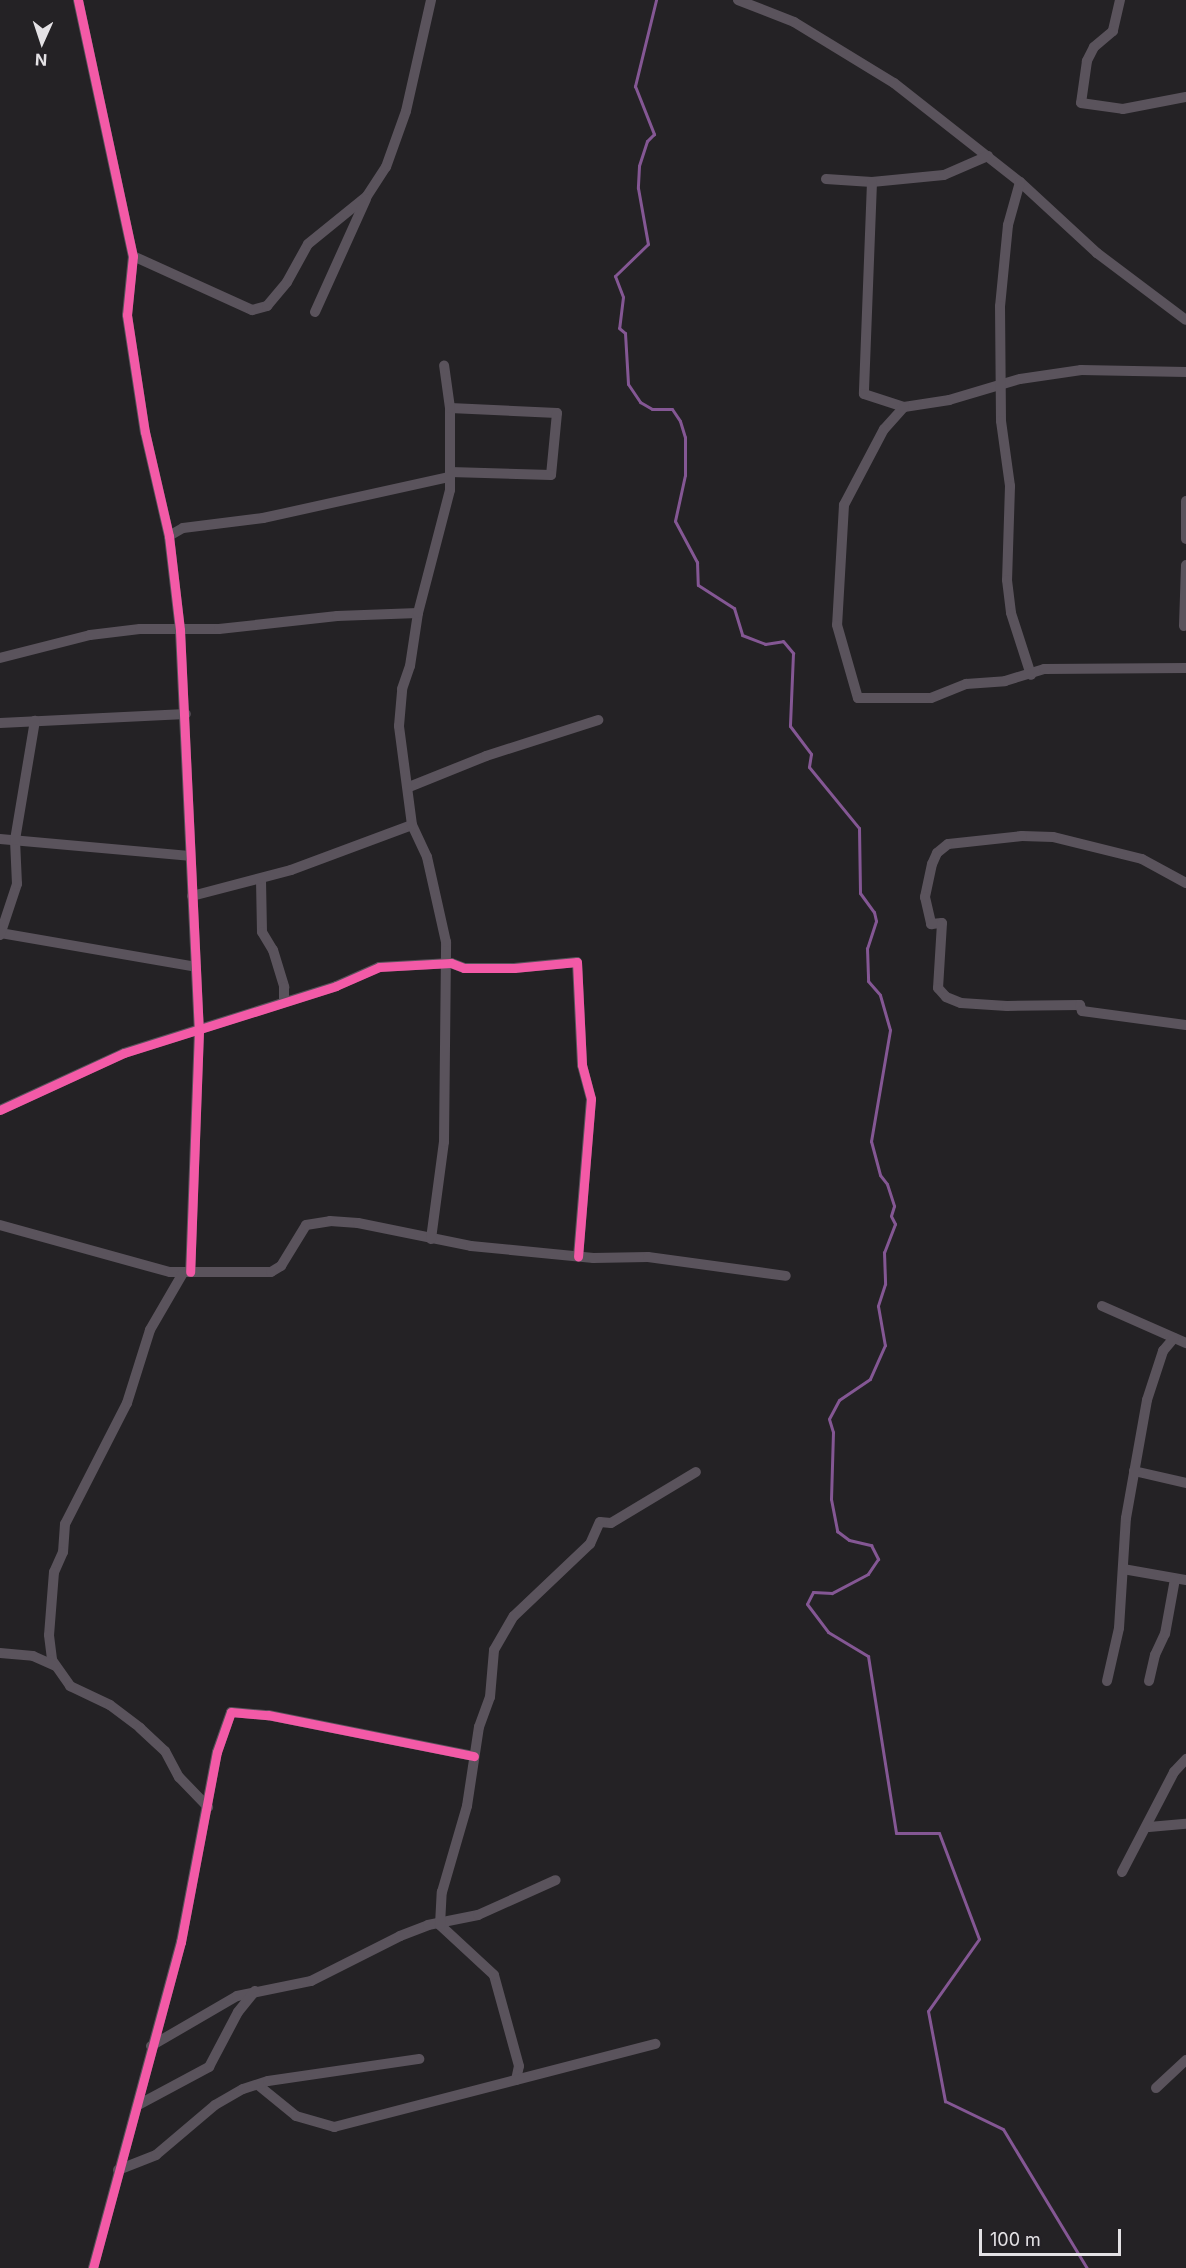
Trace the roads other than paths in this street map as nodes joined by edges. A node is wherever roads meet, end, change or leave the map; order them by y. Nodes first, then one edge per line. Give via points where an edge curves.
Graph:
1 (78, 0) edge
2 (431, 0) edge
3 (738, 0) edge
4 (1120, 0) edge
5 (1186, 97) edge
6 (987, 156) junction
7 (826, 179) dead end
8 (872, 182) junction
9 (1020, 182) junction
10 (367, 196) junction
11 (133, 256) junction
12 (315, 312) dead end
13 (1186, 320) edge
14 (444, 365) dead end
15 (1186, 372) edge
16 (1001, 385) junction
17 (904, 407) junction
18 (450, 408) junction
19 (450, 474) junction
20 (1186, 501) edge
21 (170, 536) junction
22 (1186, 539) edge
23 (1186, 565) edge
24 (418, 613) junction
25 (1184, 626) dead end
26 (180, 630) junction
27 (0, 658) edge
28 (1186, 668) edge
29 (1031, 675) junction
30 (186, 714) junction
31 (598, 720) dead end
32 (35, 721) junction
33 (0, 723) edge
34 (409, 787) junction
35 (412, 825) junction
36 (0, 839) edge
37 (15, 840) junction
38 (189, 856) junction
39 (261, 880) junction
40 (1186, 882) edge
41 (192, 896) junction
42 (0, 934) edge
43 (447, 964) junction
44 (196, 967) junction
45 (284, 1001) junction
46 (1186, 1025) edge
47 (199, 1031) junction
48 (0, 1110) edge
49 (0, 1225) edge
50 (431, 1239) junction
51 (578, 1256) junction
52 (187, 1272) junction
53 (786, 1276) dead end
54 (1102, 1306) dead end
55 (1174, 1338) junction
56 (1186, 1343) edge
57 (1134, 1471) junction
58 (696, 1472) dead end
59 (1186, 1483) edge
60 (1123, 1569) junction
61 (1180, 1580) edge
62 (0, 1653) edge
63 (55, 1666) junction
64 (1107, 1681) dead end
65 (1149, 1681) dead end
66 (474, 1756) junction
67 (1186, 1759) edge
68 (208, 1807) junction
69 (1186, 1824) edge
70 (1149, 1827) junction
71 (1122, 1872) dead end
72 (556, 1880) dead end
73 (440, 1925) junction
74 (256, 1991) junction
75 (655, 2044) dead end
76 (152, 2046) junction
77 (419, 2059) dead end
78 (1186, 2060) edge
79 (516, 2080) junction
80 (258, 2085) junction
81 (1156, 2088) dead end
82 (138, 2105) junction
83 (118, 2170) junction
84 (93, 2268) edge

1 - 11 street
2 - 10 street via 395,147
3 - 6 street via 794,22 894,82
4 - 5 street via 1113,31 1094,47 1087,61 1081,103 1123,109
6 - 8 street via 944,175
6 - 9 street
7 - 8 street
8 - 17 street via 864,394
9 - 13 street via 1096,253
9 - 16 street via 1008,225 1000,306
10 - 11 street via 308,244 287,282 267,306 258,310 228,301
10 - 12 street
11 - 21 street via 127,315 145,432
14 - 18 street
15 - 16 street via 1081,370
16 - 17 street
16 - 29 street via 1002,450 1010,486 1007,580 1011,613
17 - 29 street via 884,429 844,505 837,625 858,698 931,698 966,684
18 - 19 street
18 - 19 street via 558,413 551,475
19 - 21 street via 263,518 183,528
19 - 24 street via 450,490
20 - 22 street
21 - 26 street
23 - 25 street
24 - 26 street
24 - 34 street via 400,704 400,748
26 - 27 street via 169,627 90,635
26 - 30 street
28 - 29 street via 1044,669
30 - 32 street
30 - 38 street
31 - 34 street via 486,756
32 - 33 street
32 - 37 street
34 - 35 street
35 - 39 street
35 - 43 street via 427,857 438,896
36 - 37 street
37 - 38 street
37 - 42 street via 17,884
38 - 41 street
39 - 41 street
39 - 45 street via 262,932 273,950
40 - 46 street via 1142,859 1053,837 1022,836 948,844 932,864 925,897 931,924 942,923 938,988 946,997 961,1003 1007,1006 1080,1005 1082,1011
41 - 44 street
42 - 44 street
43 - 45 street via 379,967 336,986
43 - 50 street via 444,1142
43 - 51 street via 514,968 577,962 582,1065 591,1099
44 - 47 street
45 - 47 street
47 - 48 street via 124,1053
47 - 52 street
49 - 52 street
50 - 51 street
50 - 52 street via 358,1223 314,1221 306,1225 282,1266 271,1272
51 - 53 street via 648,1257
52 - 63 street via 150,1330 127,1403 65,1524 65,1545 54,1572 50,1621
54 - 55 street
55 - 56 street
55 - 57 street via 1163,1351 1147,1400
57 - 59 street
57 - 60 street
58 - 66 street via 611,1523 600,1522 590,1544 514,1616 494,1650 490,1697
60 - 61 street
60 - 64 street via 1119,1628
61 - 65 street
62 - 63 street via 33,1656
63 - 68 street via 70,1686 110,1705 165,1751 179,1777
66 - 68 street via 268,1715 231,1712 221,1735
66 - 73 street via 467,1806 442,1892
67 - 70 street via 1174,1772
68 - 76 street via 186,1922
69 - 70 street
70 - 71 street via 1134,1845
72 - 73 street via 478,1915
73 - 74 street via 428,1925 390,1941 311,1981
73 - 79 street via 494,1975 519,2066
74 - 76 street via 220,2004
74 - 82 street via 238,2012 209,2067
75 - 79 street
76 - 82 street
77 - 80 street
78 - 81 street
79 - 80 street via 334,2127 296,2116
80 - 83 street via 225,2098 156,2156
82 - 83 street
83 - 84 street

